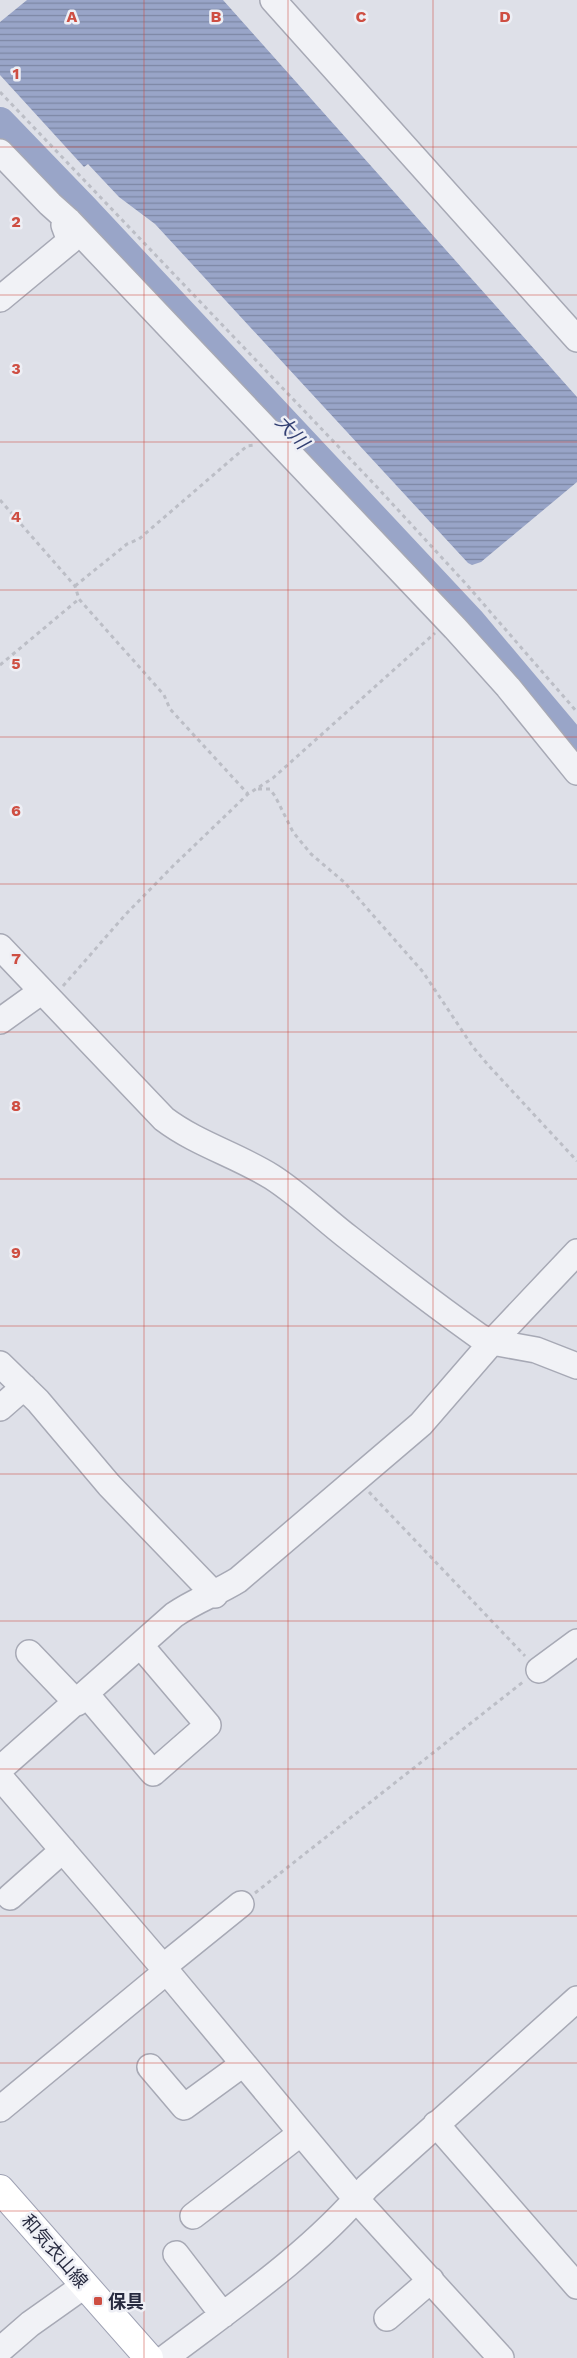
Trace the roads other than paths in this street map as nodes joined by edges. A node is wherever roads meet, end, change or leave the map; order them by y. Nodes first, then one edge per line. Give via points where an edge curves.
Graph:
1 (273, 0) edge
2 (0, 152) edge
3 (69, 220) junction
4 (0, 299) edge
5 (577, 339) edge
6 (577, 772) edge
7 (0, 948) edge
8 (47, 995) junction
9 (0, 1021) edge
10 (577, 1252) edge
11 (492, 1342) junction
12 (0, 1364) edge
13 (577, 1366) edge
14 (24, 1387) junction
15 (0, 1408) edge
16 (215, 1594) junction
17 (577, 1642) edge
18 (141, 1646) junction
19 (29, 1654) dead end
20 (539, 1670) road end
21 (82, 1698) junction
22 (2, 1767) edge
23 (63, 1850) junction
24 (10, 1897) dead end
25 (241, 1904) road end
26 (165, 1969) junction
27 (577, 1999) edge
28 (244, 2064) junction
29 (150, 2067) dead end
30 (0, 2110) edge
31 (436, 2124) junction
32 (301, 2133) junction
33 (0, 2188) edge
34 (356, 2199) junction
35 (194, 2216) dead end
36 (176, 2254) dead end
37 (430, 2280) junction
38 (85, 2285) junction
39 (577, 2286) edge
40 (223, 2314) junction
41 (387, 2318) dead end
42 (0, 2350) edge
43 (150, 2357) edge
44 (502, 2358) edge

1 - 5 street
2 - 3 street
3 - 4 street via 64,225 70,241
3 - 6 street via 455,628
7 - 8 street
8 - 9 street
8 - 11 street via 164,1119 180,1131 276,1180 397,1276 480,1337
10 - 11 street
11 - 13 street via 536,1350
11 - 16 street via 421,1424 238,1580
12 - 14 street
14 - 15 street
14 - 16 street via 109,1485
16 - 18 street via 182,1610
17 - 20 street
18 - 21 street
18 - 21 street via 208,1726 153,1773
19 - 21 street
21 - 22 street
22 - 23 street
23 - 24 street
23 - 26 street
25 - 26 street
26 - 28 street
26 - 30 street
27 - 31 street
28 - 29 street via 184,2108
28 - 32 street
31 - 34 street
31 - 39 street
32 - 34 street
32 - 35 street
33 - 38 main road, 和気衣山線
34 - 37 street
34 - 40 street via 270,2279
36 - 40 street
37 - 41 street
37 - 44 street
38 - 42 street
38 - 43 main road, 和気衣山線
40 - 43 street

